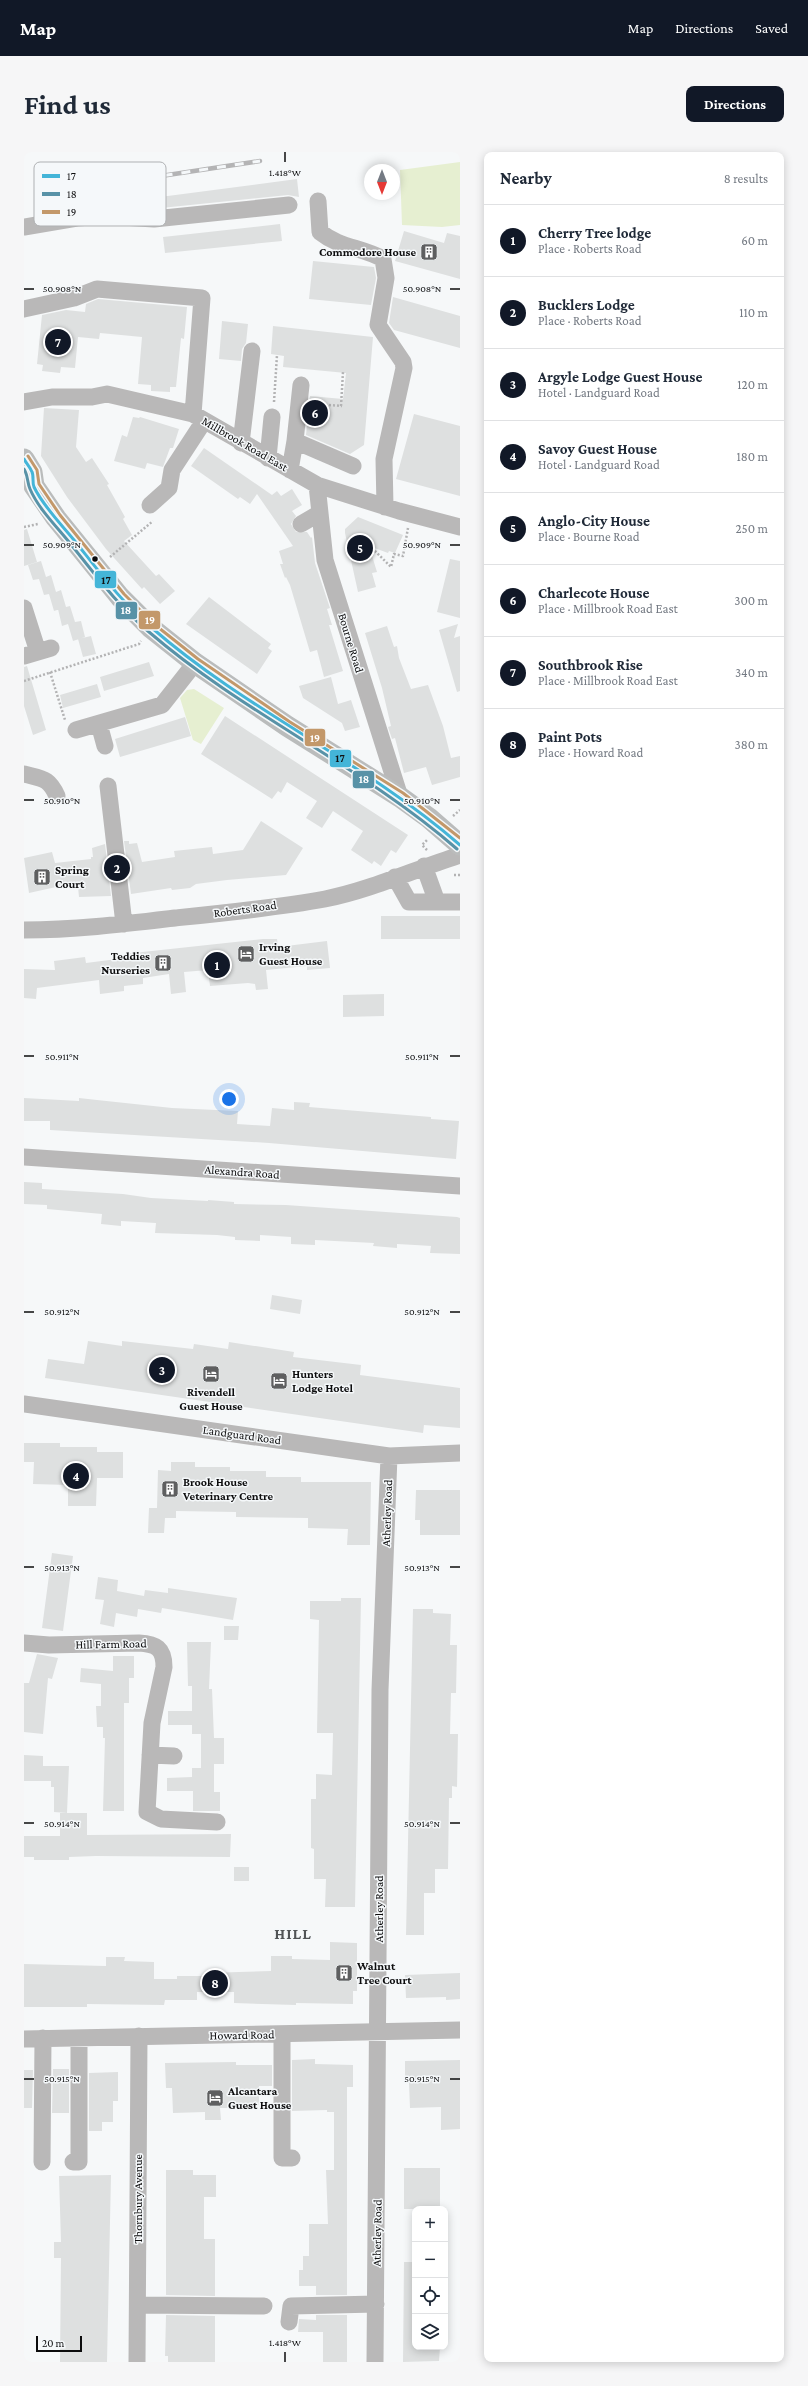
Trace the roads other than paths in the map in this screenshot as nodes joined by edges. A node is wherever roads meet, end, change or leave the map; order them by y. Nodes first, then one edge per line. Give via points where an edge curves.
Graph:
1 (318, 201) dead end
2 (289, 205) dead end
3 (166, 218) edge
4 (34, 225) edge
5 (24, 227) edge
6 (24, 309) edge
7 (252, 351) dead end
8 (301, 385) dead end
9 (24, 402) edge
10 (272, 417) road end
11 (198, 418) junction
12 (295, 441) junction
13 (241, 443) junction
14 (268, 458) junction
15 (24, 459) edge
16 (353, 466) dead end
17 (290, 470) junction
18 (29, 483) edge
19 (317, 485) junction
20 (385, 507) junction
21 (155, 510) road end
22 (320, 513) junction
23 (301, 524) dead end
24 (460, 527) edge
25 (24, 608) edge
26 (38, 652) edge
27 (195, 663) junction
28 (99, 724) junction
29 (76, 730) road end
30 (105, 746) dead end
31 (24, 774) edge
32 (108, 786) dead end
33 (57, 796) dead end
34 (400, 797) junction
35 (460, 845) edge
36 (460, 855) edge
37 (424, 866) junction
38 (395, 877) junction
39 (436, 902) junction
40 (460, 902) edge
41 (124, 924) junction
42 (24, 930) edge
43 (24, 1157) edge
44 (460, 1186) edge
45 (24, 1404) edge
46 (460, 1454) edge
47 (389, 1456) junction
48 (24, 1643) edge
49 (150, 1755) junction
50 (174, 1756) dead end
51 (217, 1822) dead end
52 (460, 2030) edge
53 (379, 2033) junction
54 (282, 2034) junction
55 (139, 2036) junction
56 (43, 2038) junction
57 (79, 2038) junction
58 (24, 2039) edge
59 (292, 2158) dead end
60 (42, 2162) dead end
61 (73, 2162) dead end
62 (376, 2304) junction
63 (138, 2305) junction
64 (264, 2306) dead end
65 (289, 2322) dead end
66 (137, 2362) edge
67 (376, 2362) edge

1 - 20 street via 320,232 333,242 368,251 383,259 386,269 378,325 403,362 404,368 384,459
2 - 3 street
4 - 5 street
6 - 11 street via 74,298 97,289 202,298
7 - 13 street
8 - 12 street
9 - 11 street, Millbrook Road East via 52,397 92,397 107,394
10 - 14 street
11 - 13 street, Millbrook Road East
11 - 21 street via 172,470 169,488
12 - 16 street
12 - 17 street
13 - 14 street, Millbrook Road East
14 - 17 street, Millbrook Road East
15 - 18 main road via 32,472
17 - 19 street, Millbrook Road East
18 - 27 main road via 97,568 151,628
19 - 20 street, Millbrook Road East
19 - 22 street, Bourne Road
20 - 24 street, Millbrook Road East
22 - 23 street
22 - 34 street, Bourne Road via 325,560
25 - 26 street
27 - 28 street via 162,705
27 - 34 main road via 298,733
28 - 29 street
28 - 30 street
31 - 33 street via 44,779 52,784
32 - 41 street
34 - 35 main road
36 - 37 street, Roberts Road
37 - 38 street, Roberts Road
37 - 39 street
38 - 39 street via 409,902
38 - 41 street, Roberts Road via 371,887 325,899
39 - 40 street
41 - 42 street, Roberts Road via 64,930
43 - 44 street, Alexandra Road
45 - 47 street, Landguard Road
46 - 47 street, Landguard Road
47 - 53 street, Atherley Road via 380,1690
48 - 49 street, Hill Farm Road via 49,1646 139,1643 153,1644 160,1648 164,1667 152,1723
49 - 50 street
49 - 51 street, Hill Farm Road via 147,1812 161,1819
52 - 53 street, Howard Road
53 - 54 street, Howard Road
53 - 62 street, Atherley Road
54 - 55 street, Howard Road
54 - 59 street via 282,2158
55 - 57 street, Howard Road
55 - 63 street, Thornbury Avenue
56 - 57 street, Howard Road
56 - 58 street, Howard Road
56 - 60 street
57 - 61 street via 79,2162
62 - 65 street via 291,2306
62 - 67 street, Atherley Road
63 - 64 street
63 - 66 street, Thornbury Avenue

